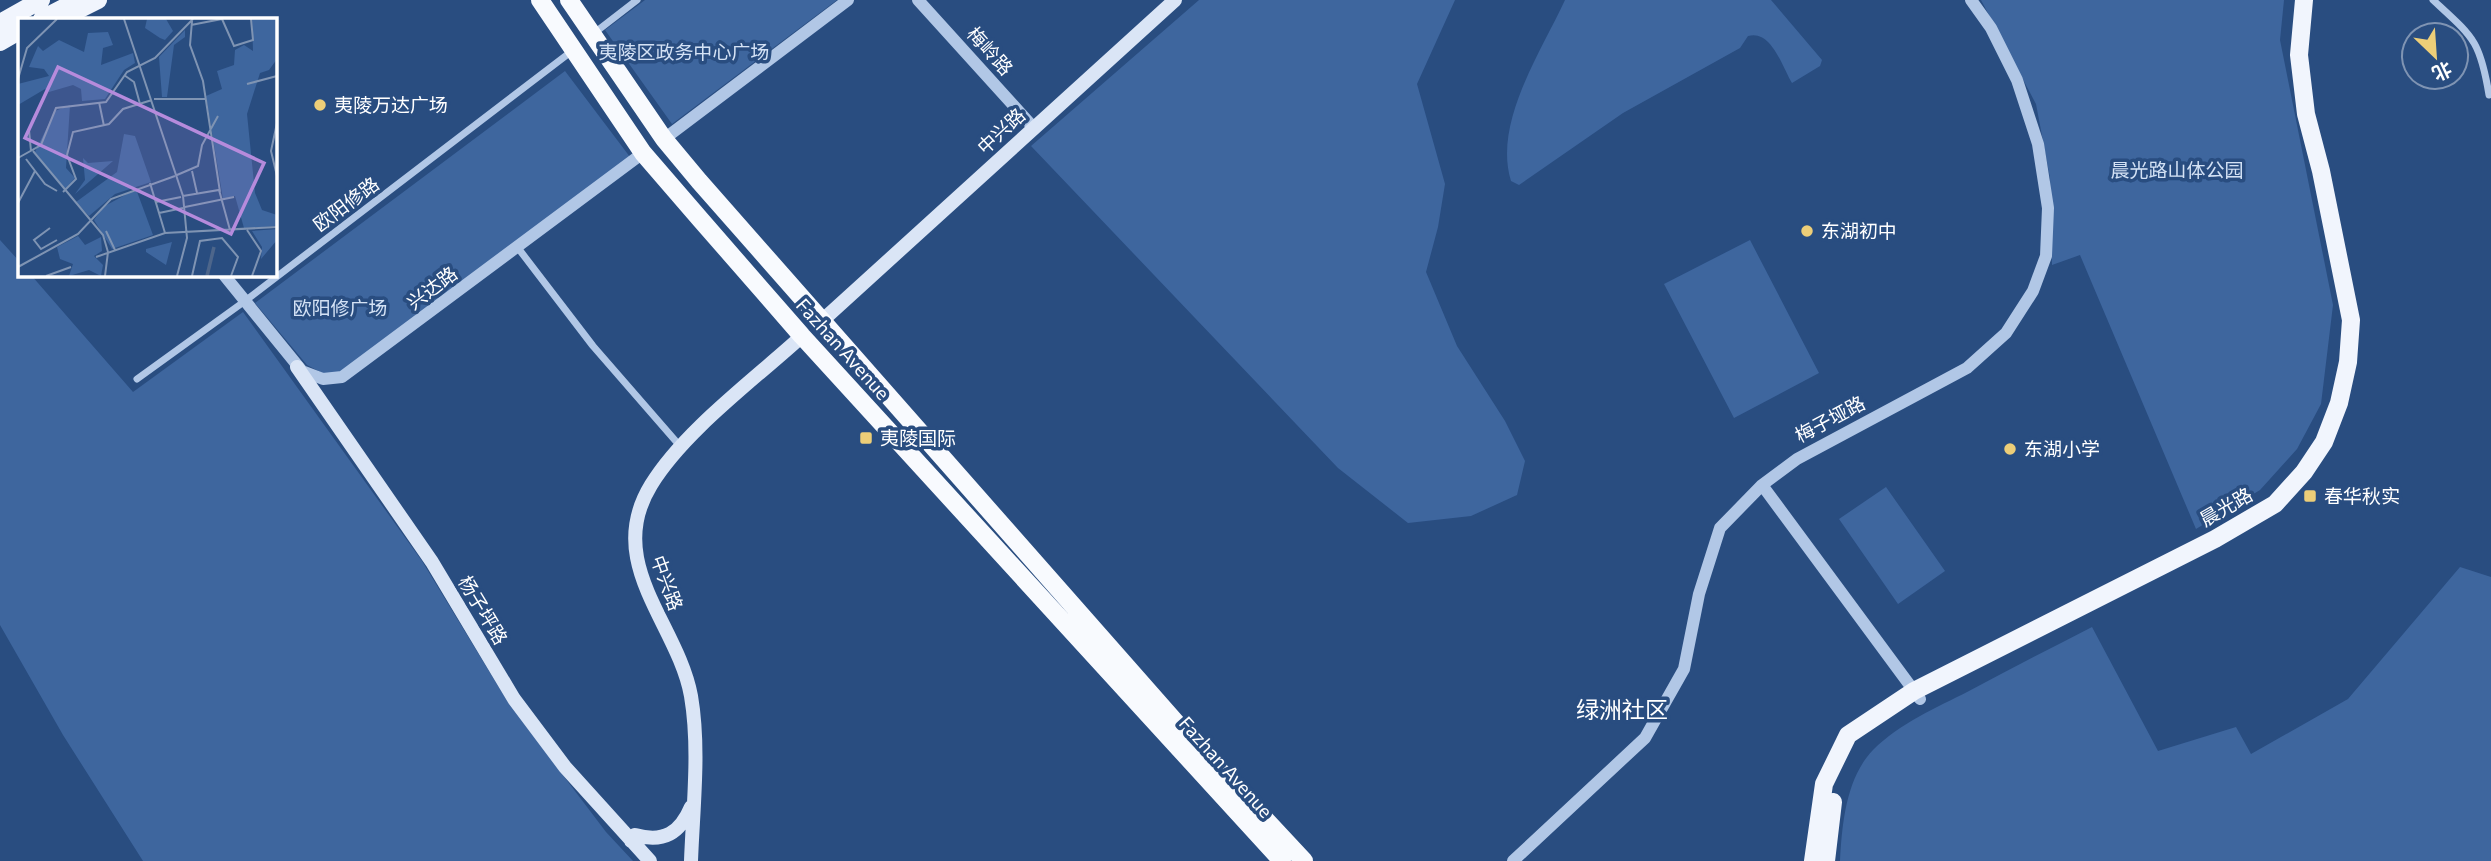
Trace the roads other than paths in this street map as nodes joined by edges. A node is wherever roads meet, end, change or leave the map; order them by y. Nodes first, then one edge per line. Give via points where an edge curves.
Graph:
1 (41, 0) edge
2 (63, 0) edge
3 (79, 0) edge
4 (98, 0) edge
5 (540, 0) edge
6 (569, 0) edge
7 (637, 0) edge
8 (848, 0) edge
9 (918, 0) edge
10 (1175, 0) edge
11 (1971, 0) edge
12 (2304, 0) edge
13 (2313, 0) edge
14 (2433, 0) edge
15 (28, 18) edge
16 (44, 18) edge
17 (62, 18) edge
18 (0, 23) edge
19 (18, 24) edge
20 (18, 32) edge
21 (0, 33) edge
22 (591, 35) junction
23 (18, 40) edge
24 (0, 42) edge
25 (0, 49) edge
26 (572, 51) junction
27 (2490, 95) edge
28 (1033, 127) junction
29 (664, 139) junction
30 (643, 153) junction
31 (518, 247) junction
32 (224, 276) edge
33 (245, 301) junction
34 (824, 319) junction
35 (802, 336) junction
36 (297, 367) junction
37 (315, 377) junction
38 (136, 379) dead end
39 (681, 446) junction
40 (1762, 485) junction
41 (1917, 695) junction
42 (693, 803) junction
43 (633, 838) junction
44 (650, 861) edge
45 (662, 861) edge
46 (691, 861) edge
47 (1282, 861) edge
48 (1304, 861) edge
49 (1513, 861) edge
50 (1813, 861) edge
51 (1826, 861) edge

1 - 18 main road
2 - 15 main road
3 - 16 main road
4 - 17 main road
5 - 26 highway, Fazhan Avenue
6 - 22 highway, Fazhan Avenue
7 - 22 street
8 - 29 street
9 - 28 street, 梅岭路
10 - 28 main road, 中兴路
11 - 40 street, 梅子垭路 via 1991,27 2017,79 2038,144 2048,208 2041,274 2006,333 1967,368 1797,459
12 - 41 main road, 晨光路 via 2299,55 2306,114 2351,320 2339,403 2324,442 2274,504
13 - 41 main road, 晨光路 via 2307,58 2313,112 2358,319 2355,364 2331,447 2278,511 2219,547
14 - 27 street via 2477,45
19 - 21 main road
20 - 24 main road
22 - 29 highway, Fazhan Avenue
23 - 25 main road
26 - 30 highway, Fazhan Avenue
26 - 33 street, 欧阳修路
28 - 34 main road, 中兴路
29 - 34 highway, Fazhan Avenue
30 - 31 street, 兴达路
30 - 35 highway, Fazhan Avenue
31 - 37 street, 兴达路 via 348,374 335,379
31 - 39 street via 593,346
32 - 33 street
33 - 36 street
33 - 38 street, 欧阳修路
34 - 48 highway, Fazhan Avenue via 990,514
35 - 39 main road, 中兴路
35 - 47 highway, Fazhan Avenue
36 - 37 street
36 - 43 main road, 杨子坪路 via 432,562 514,699 565,767
37 - 43 main road, 杨子坪路 via 440,556 518,689
39 - 42 main road, 中兴路 via 650,487 636,542 641,580 691,695
40 - 41 street
40 - 49 street, 梅子垭路 via 1720,528 1699,594 1684,669 1645,738
41 - 50 main road, 晨光路 via 1848,735 1824,784
41 - 51 main road, 晨光路 via 1853,742 1834,789
42 - 43 main road via 671,835
42 - 46 main road, 中兴路
43 - 44 main road, 杨子坪路
43 - 45 main road

